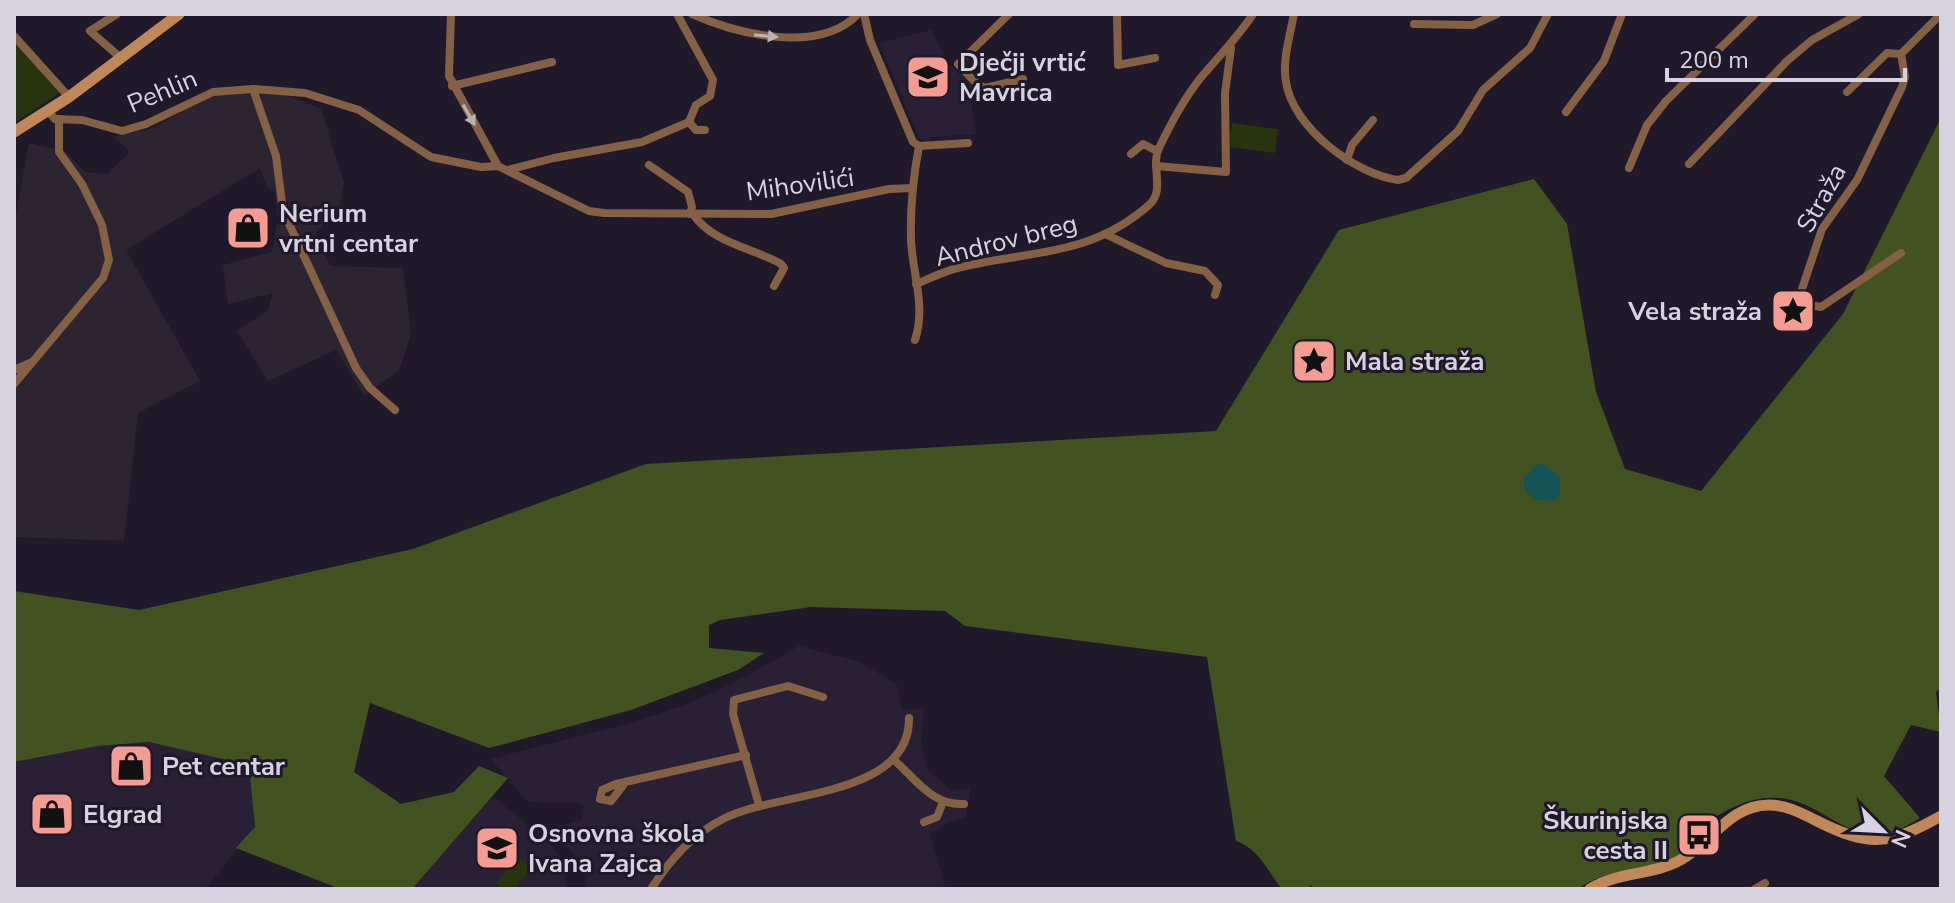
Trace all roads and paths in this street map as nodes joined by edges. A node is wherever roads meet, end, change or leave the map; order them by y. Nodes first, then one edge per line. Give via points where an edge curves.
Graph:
1 (117, 14) edge
2 (179, 14) edge
3 (451, 14) edge
4 (677, 14) edge
5 (692, 14) edge
6 (858, 14) edge
7 (864, 14) edge
8 (874, 14) edge
9 (1009, 14) edge
10 (1117, 14) edge
11 (1253, 14) edge
12 (1294, 14) edge
13 (1497, 14) edge
14 (1548, 14) edge
15 (1622, 14) edge
16 (1755, 14) edge
17 (1859, 14) edge
18 (1941, 14) edge
19 (1414, 24) dead end
20 (867, 28) junction
21 (14, 36) edge
22 (1231, 47) junction
23 (1901, 54) junction
24 (121, 58) junction
25 (1155, 58) dead end
26 (552, 62) dead end
27 (1023, 79) dead end
28 (452, 86) junction
29 (253, 89) junction
30 (1847, 92) dead end
31 (69, 97) junction
32 (47, 110) junction
33 (1566, 112) dead end
34 (59, 119) junction
35 (1373, 120) dead end
36 (689, 122) junction
37 (705, 130) dead end
38 (14, 132) edge
39 (968, 143) dead end
40 (919, 146) junction
41 (1157, 151) junction
42 (1131, 154) dead end
43 (1347, 160) junction
44 (1689, 164) dead end
45 (649, 165) dead end
46 (498, 166) junction
47 (1156, 166) junction
48 (1629, 168) dead end
49 (507, 171) junction
50 (913, 188) junction
51 (691, 214) junction
52 (1105, 234) junction
53 (1901, 253) dead end
54 (916, 284) junction
55 (774, 286) dead end
56 (1215, 295) dead end
57 (915, 340) dead end
58 (35, 362) junction
59 (14, 370) edge
60 (14, 384) edge
61 (395, 410) dead end
62 (823, 697) dead end
63 (909, 718) dead end
64 (746, 755) junction
65 (894, 760) junction
66 (624, 784) dead end
67 (943, 802) junction
68 (964, 804) dead end
69 (759, 805) junction
70 (1941, 816) edge
71 (924, 822) dead end
72 (1765, 883) dead end
73 (651, 889) edge
74 (1590, 889) edge
75 (1755, 889) edge

1 - 24 street via 90,31
2 - 24 street, Pehlin
3 - 28 street
4 - 36 street via 713,80 710,96 696,105
5 -> 6 street via 774,38 838,31
7 - 20 street
8 - 20 street
9 - 27 street via 958,64 985,88
10 - 25 street via 1118,65
11 - 22 street, Androv breg
12 - 43 street via 1285,72 1289,95 1327,146
13 - 19 street via 1473,25
14 - 43 street via 1530,48 1483,90 1458,131 1406,178 1390,179
15 - 33 street via 1604,61
16 - 48 street via 1666,101 1647,125
17 - 44 street via 1787,61
18 - 23 street
20 - 40 street
21 - 31 street
22 - 41 street, Androv breg via 1202,76
22 - 47 street, Androv breg via 1225,93 1226,172
23 - 30 street via 1887,53
23 - 53 street, Straža via 1902,87 1857,180 1822,229 1800,295 1821,307
24 - 31 street, Pehlin
26 - 28 street
28 -> 46 street
29 - 34 street, Pehlin via 213,92 122,131
29 - 46 street, Mihovilići via 335,100 431,157
29 - 61 street via 276,156 278,190 290,229 356,368
31 - 32 street, Pehlin
32 - 34 street, Pehlin
32 - 38 street, Pehlin
34 - 58 street via 59,152 102,225 109,260 103,278
35 - 43 street
36 - 37 street via 696,130
36 - 49 street via 642,142
39 - 40 street
40 - 50 street
41 - 42 street via 1143,144
41 - 47 street, Androv breg
45 - 51 street, Mihovilići via 688,192
46 - 49 street, Mihovilići
47 - 52 street, Androv breg via 1155,199
49 - 51 street, Mihovilići via 589,211
50 - 51 street, Mihovilići via 771,214
50 - 54 street
51 - 55 street, Mihovilići via 727,240 781,264 784,268
52 - 54 street, Androv breg via 1038,256 960,267
52 - 56 street, Androv breg via 1166,263 1205,271 1218,285
54 - 57 street via 920,315
58 - 59 street
58 - 60 street
62 - 64 street via 788,686 734,700
63 - 65 street via 907,740
64 - 66 street
64 - 69 street
65 - 67 street
65 - 69 street via 862,780
67 - 68 street
67 - 71 street via 937,817
69 - 73 street via 699,833
70 - 74 street via 1902,837 1869,841 1786,807 1758,806 1730,818 1670,866 1612,878
72 - 75 street

